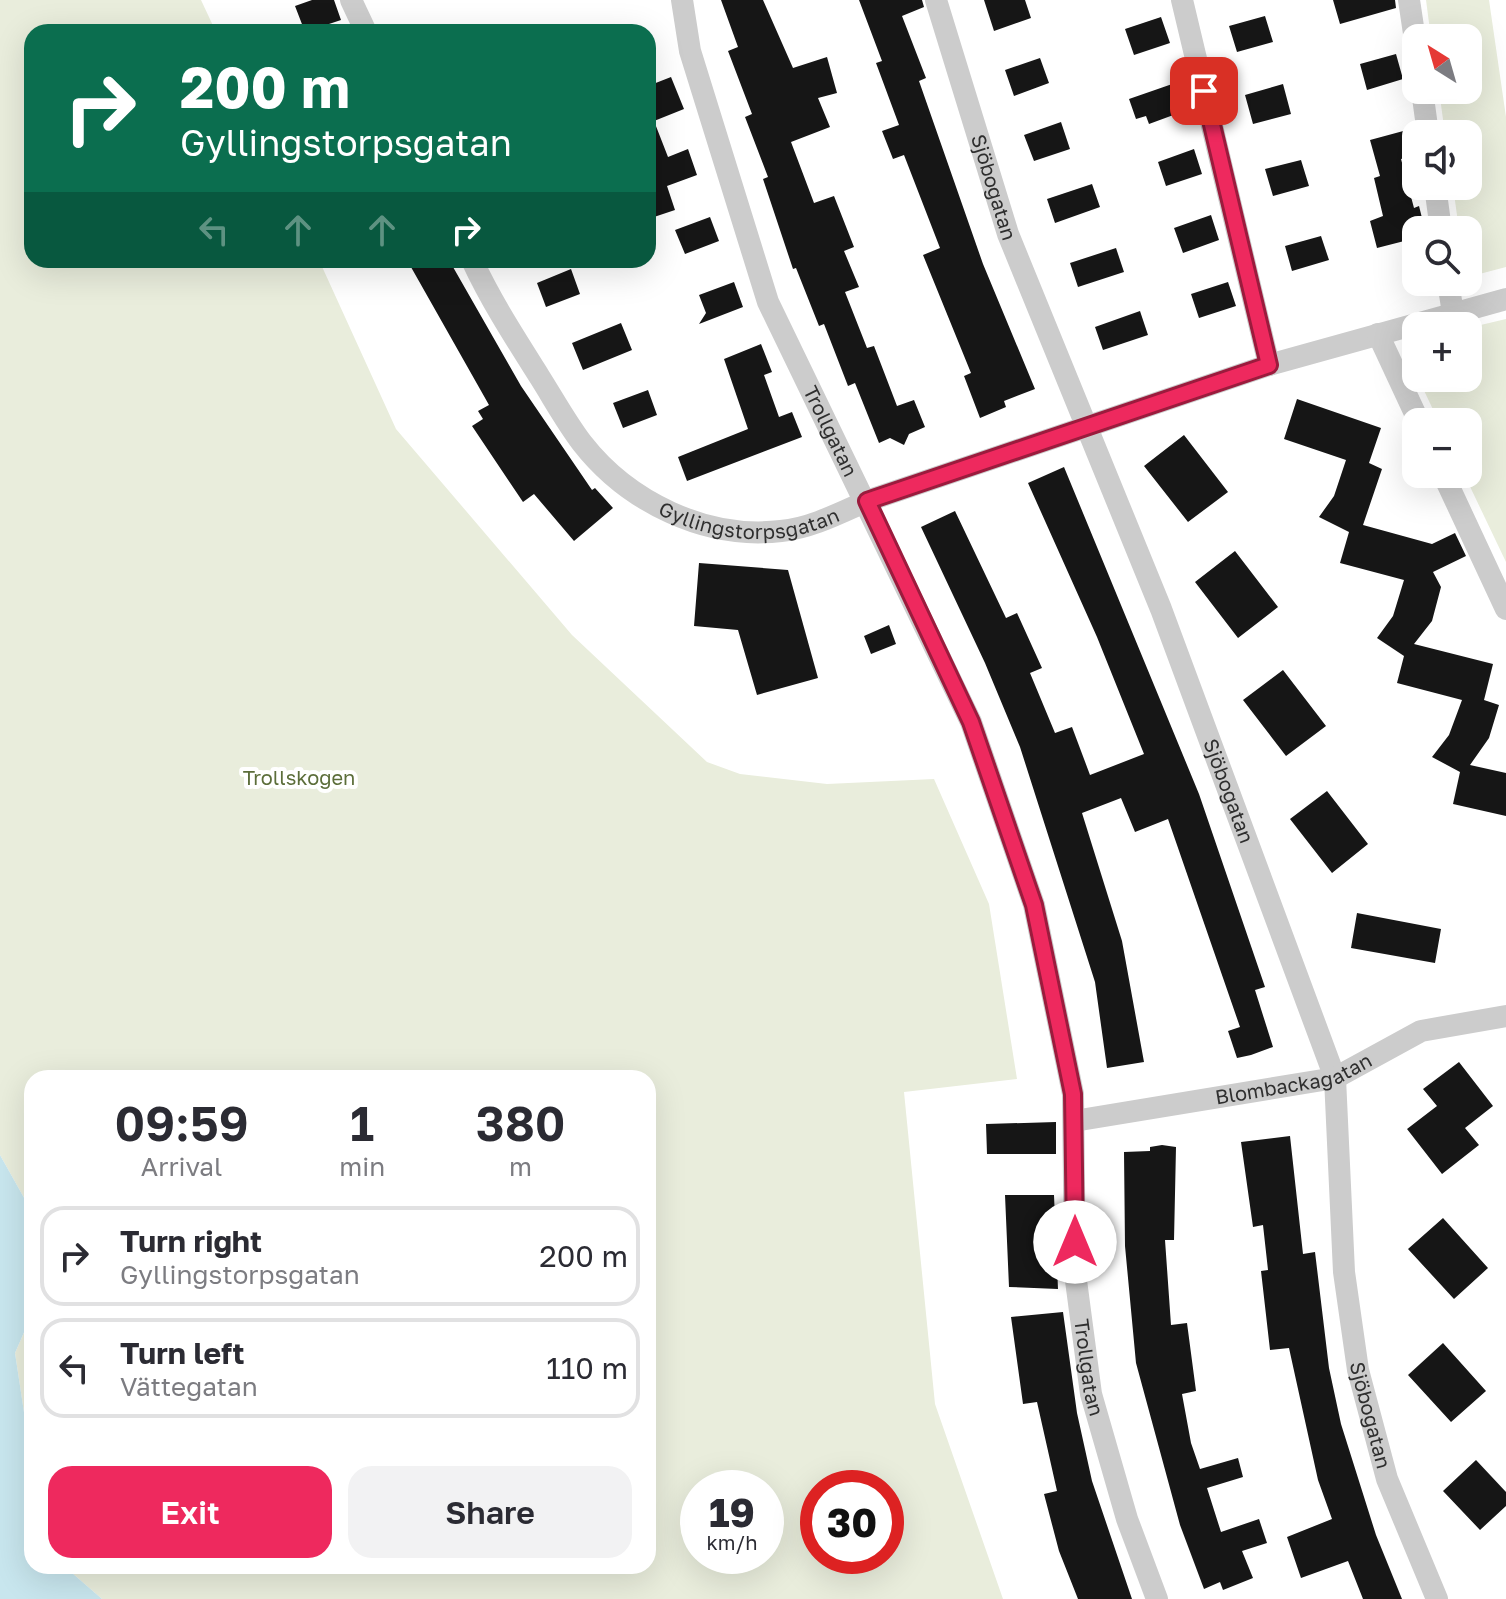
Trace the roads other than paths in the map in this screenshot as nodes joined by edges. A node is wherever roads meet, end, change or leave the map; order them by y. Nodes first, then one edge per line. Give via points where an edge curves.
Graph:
1 (351, 0) edge
2 (682, 0) edge
3 (936, 0) edge
4 (1182, 0) edge
5 (1409, 0) edge
6 (362, 24) edge
7 (1413, 24) edge
8 (476, 268) edge
9 (1506, 299) edge
10 (1457, 312) edge
11 (1402, 327) edge
12 (1378, 334) junction
13 (1269, 365) junction
14 (1412, 408) edge
15 (1085, 425) junction
16 (1450, 488) edge
17 (867, 501) junction
18 (1506, 609) edge
19 (1506, 1016) edge
20 (1335, 1078) junction
21 (1074, 1121) junction
22 (1157, 1599) edge
23 (1437, 1599) edge

1 - 6 street
2 - 17 street, Trollgatan via 690,51 768,302
3 - 15 street, Sjöbogatan via 1008,234
4 - 13 street
5 - 7 street
8 - 17 street, Gyllingstorpsgatan via 492,304 583,444 619,482 667,513 727,530 781,531
9 - 10 street, Gyllingstorpsgatan
11 - 12 street, Gyllingstorpsgatan
12 - 13 street, Gyllingstorpsgatan
12 - 14 street
13 - 15 street, Gyllingstorpsgatan
15 - 17 street, Gyllingstorpsgatan
15 - 20 street, Sjöbogatan via 1161,609
16 - 18 street
17 - 21 street, Trollgatan via 971,722 1034,905
19 - 20 street, Blombackagatan via 1421,1031
20 - 21 street, Blombackagatan
20 - 23 street, Sjöbogatan via 1344,1272 1358,1370 1387,1479
21 - 22 street, Trollgatan via 1075,1273 1091,1394 1127,1519

